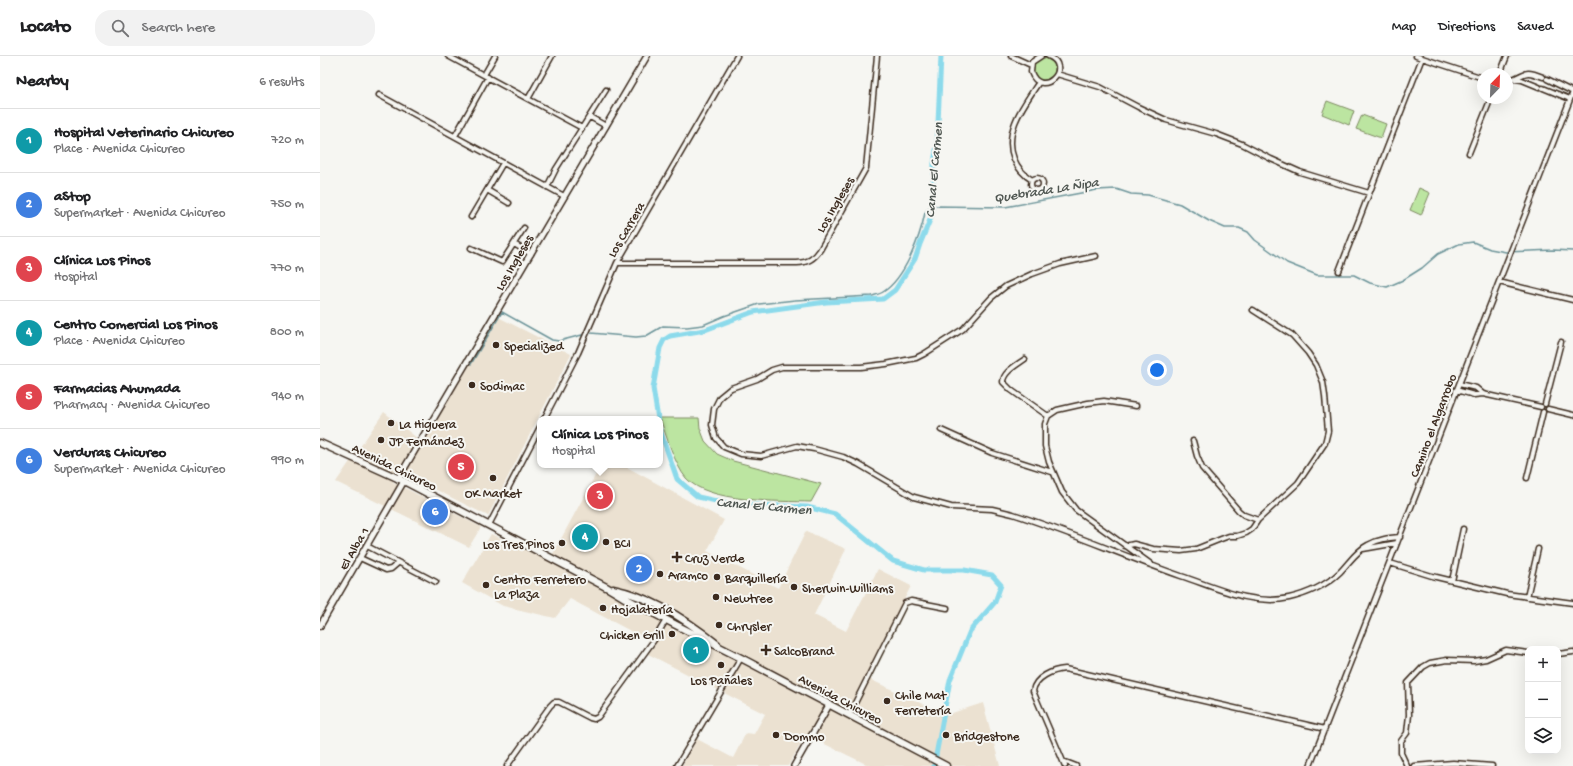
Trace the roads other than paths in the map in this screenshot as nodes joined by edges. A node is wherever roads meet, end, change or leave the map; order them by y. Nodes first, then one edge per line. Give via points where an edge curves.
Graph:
1 (448, 56) edge
2 (495, 56) edge
3 (552, 56) edge
4 (647, 56) edge
5 (737, 56) edge
6 (877, 56) edge
7 (1011, 56) edge
8 (1040, 56) edge
9 (1049, 56) edge
10 (1416, 56) edge
11 (1507, 56) edge
12 (1422, 58) junction
13 (1031, 66) junction
14 (1502, 68) edge
15 (1057, 74) junction
16 (484, 75) junction
17 (1477, 76) edge
18 (488, 78) junction
19 (1514, 79) joint
20 (1039, 82) junction
21 (606, 90) dead end
22 (1573, 92) edge
23 (380, 94) dead end
24 (528, 99) junction
25 (1570, 99) junction
26 (1489, 104) edge
27 (590, 117) junction
28 (606, 126) junction
29 (582, 128) junction
30 (455, 136) junction
31 (1469, 153) dead end
32 (503, 163) junction
33 (1032, 180) dead end
34 (547, 187) junction
35 (487, 190) junction
36 (1369, 193) junction
37 (564, 196) junction
38 (509, 203) dead end
39 (471, 217) dead end
40 (524, 228) dead end
41 (514, 244) junction
42 (471, 248) dead end
43 (531, 254) junction
44 (1096, 256) dead end
45 (617, 263) junction
46 (1339, 271) dead end
47 (1499, 282) junction
48 (1573, 300) edge
49 (1253, 310) dead end
50 (1561, 342) dead end
51 (1025, 359) dead end
52 (1459, 384) junction
53 (1456, 390) junction
54 (1483, 394) junction
55 (1545, 404) junction
56 (1136, 406) dead end
57 (1540, 407) junction
58 (1548, 409) junction
59 (1543, 412) junction
60 (1573, 415) edge
61 (546, 416) edge
62 (1048, 416) junction
63 (941, 430) dead end
64 (537, 433) edge
65 (1193, 441) dead end
66 (320, 443) edge
67 (1052, 472) junction
68 (1526, 478) dead end
69 (401, 480) junction
70 (1258, 520) junction
71 (489, 525) junction
72 (1463, 529) dead end
73 (1400, 537) junction
74 (1397, 543) junction
75 (367, 546) junction
76 (1125, 546) junction
77 (1361, 549) junction
78 (1538, 549) dead end
79 (360, 558) junction
80 (398, 563) junction
81 (1390, 563) junction
82 (1156, 567) junction
83 (1452, 581) junction
84 (436, 582) dead end
85 (608, 588) junction
86 (1527, 597) junction
87 (1573, 603) edge
88 (947, 608) dead end
89 (666, 620) junction
90 (320, 626) edge
91 (725, 650) junction
92 (1573, 652) edge
93 (1525, 653) edge
94 (1561, 654) edge
95 (741, 658) junction
96 (829, 705) junction
97 (849, 715) junction
98 (1325, 729) junction
99 (1063, 760) junction
100 (945, 765) edge
101 (507, 766) edge
102 (676, 766) edge
103 (794, 766) edge
104 (1065, 766) edge
105 (1076, 766) edge
106 (1310, 766) edge
107 (1407, 766) edge
108 (1414, 766) edge
109 (1492, 766) edge

1 - 16 street
2 - 16 street
3 - 24 street
4 - 28 street, Los Ingleses
5 - 45 street, Los Carrera
6 - 45 street, Los Ingleses via 866,168 814,258 797,264
7 - 13 street
8 - 13 street
9 - 15 street via 1056,63
10 - 12 street
11 - 14 street
12 - 17 street
12 - 36 street
13 - 20 street via 1032,75
15 - 20 street via 1054,80
15 - 36 street via 1100,87 1166,120 1242,144 1300,172
16 - 18 street
18 - 24 street
18 - 30 street
19 - 22 street via 1529,72
19 - 25 street
20 - 33 street via 1015,122 1011,138 1011,150 1018,166 1023,174
21 - 27 street
22 - 25 street, Camino el Algarrobo
23 - 30 street
24 - 29 street
25 - 47 street, Camino el Algarrobo
26 - 31 street
27 - 28 street
27 - 29 street
28 - 37 street, Los Ingleses
29 - 34 street
30 - 32 street
32 - 34 street
32 - 35 street
34 - 37 street
35 - 38 street
35 - 39 street
36 - 46 street
37 - 43 street, Los Ingleses
40 - 41 street
41 - 42 street via 502,262
41 - 43 street
43 - 69 street, Los Ingleses
44 - 82 street via 1053,266 1006,286 988,300 963,329 916,358 861,367 782,367 731,388 716,404 712,417 713,432 724,447 741,454 761,456 797,446 828,452 858,464 914,497 950,507 985,508 1007,512
45 - 61 street, Los Carrera via 578,353
47 - 48 street
47 - 52 street, Camino el Algarrobo
49 - 70 street via 1292,335 1316,365 1324,389 1328,431 1325,443 1303,478
50 - 55 street
51 - 62 street via 1005,374 1003,382
52 - 53 street, Camino el Algarrobo
52 - 54 street via 1476,388
53 - 54 street via 1474,395
53 - 73 street, Camino el Algarrobo
54 - 57 street
55 - 57 street
55 - 58 street
56 - 62 street via 1104,401 1057,410
57 - 59 street
58 - 59 street
58 - 60 street
59 - 68 street
62 - 67 street via 1045,446
63 - 67 street via 992,453
64 - 71 street
65 - 70 street via 1204,470 1239,511
66 - 69 main road, Avenida Chicureo
67 - 76 street via 1062,492 1076,510
69 - 71 main road, Avenida Chicureo
69 - 75 street, El Alba 1
70 - 76 street via 1246,533 1196,549 1168,551 1134,544
71 - 85 main road, Avenida Chicureo
72 - 83 street
73 - 74 street, Camino el Algarrobo
73 - 77 street via 1378,541
74 - 77 street
74 - 81 street, Camino el Algarrobo
75 - 79 street, El Alba 1
75 - 80 street
76 - 82 street
77 - 82 street via 1337,575 1323,585 1297,596 1275,600 1248,598
78 - 86 street
79 - 80 street via 386,570
79 - 90 street, El Alba 1
80 - 84 street
81 - 83 street
81 - 98 street, Camino el Algarrobo
83 - 86 street
85 - 89 main road, Avenida Chicureo
85 - 91 main road, Avenida Chicureo via 637,596 677,615
86 - 87 street
88 - 97 street via 911,601 905,603
89 - 91 main road, Avenida Chicureo
89 - 101 street via 598,717 590,718 559,702 554,702
91 - 95 main road, Avenida Chicureo
92 - 94 street
93 - 107 street via 1506,650 1486,659 1447,660 1423,667 1408,683 1407,733 1400,741 1401,753
95 - 96 main road, Avenida Chicureo
95 - 102 street
96 - 97 main road, Avenida Chicureo
96 - 103 street
97 - 100 main road, Avenida Chicureo
98 - 99 street via 1060,669 1041,678 1033,691
98 - 106 street, Camino el Algarrobo
99 - 104 street
99 - 105 street
108 - 109 street via 1453,763

